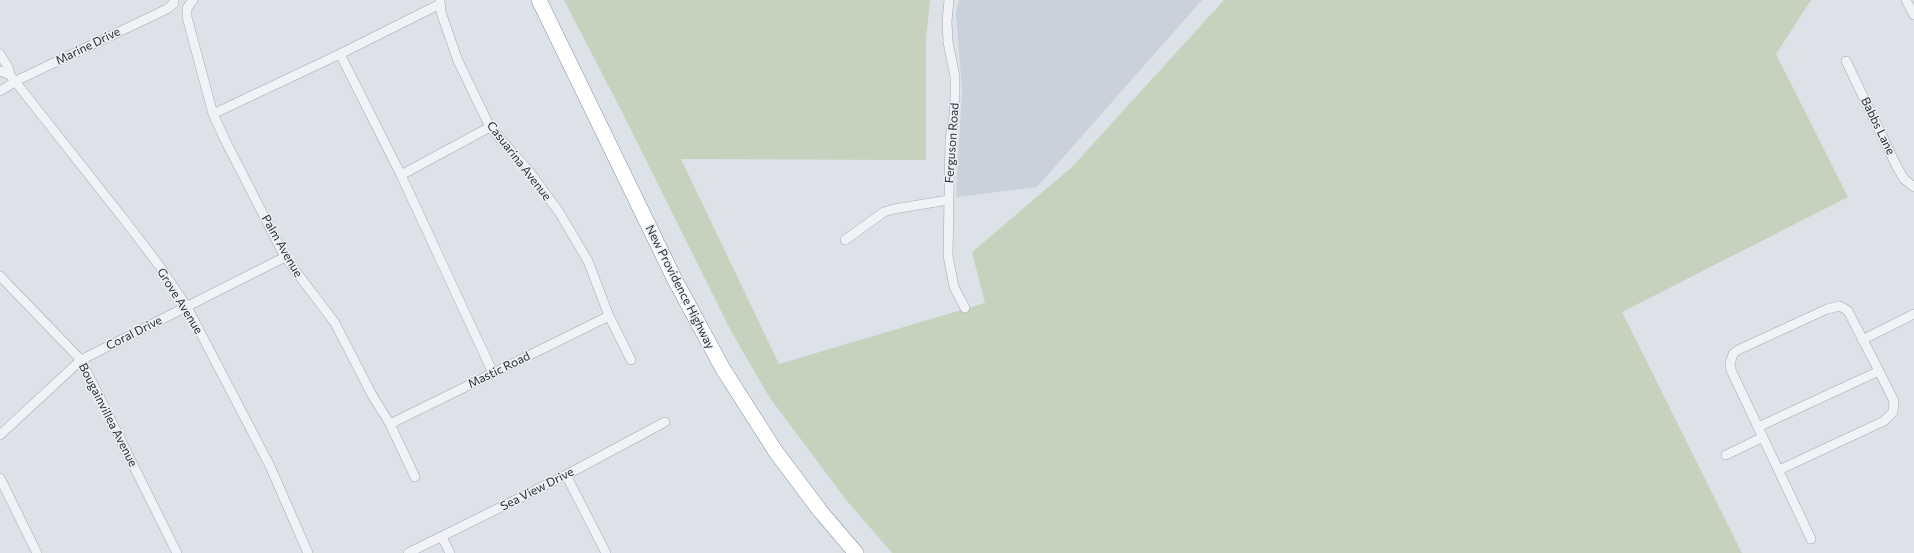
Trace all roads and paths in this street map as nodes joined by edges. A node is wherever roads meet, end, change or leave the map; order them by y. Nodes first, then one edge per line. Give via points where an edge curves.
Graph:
1 (174, 0) edge
2 (193, 0) edge
3 (539, 0) edge
4 (949, 0) edge
5 (1906, 0) edge
6 (440, 2) edge
7 (1913, 11) edge
8 (0, 54) edge
9 (340, 54) junction
10 (1846, 61) dead end
11 (0, 71) edge
12 (12, 79) junction
13 (0, 91) edge
14 (213, 114) junction
15 (490, 127) junction
16 (401, 174) junction
17 (1914, 187) edge
18 (948, 200) junction
19 (845, 240) dead end
20 (285, 257) junction
21 (0, 276) edge
22 (187, 307) junction
23 (964, 308) dead end
24 (1914, 314) edge
25 (609, 316) junction
26 (1862, 340) junction
27 (81, 360) junction
28 (631, 360) dead end
29 (1878, 371) junction
30 (493, 373) junction
31 (665, 422) dead end
32 (390, 424) junction
33 (1758, 427) junction
34 (0, 435) edge
35 (1763, 437) junction
36 (1726, 455) dead end
37 (1779, 470) junction
38 (566, 475) junction
39 (415, 477) dead end
40 (0, 478) edge
41 (442, 537) junction
42 (1811, 539) dead end
43 (37, 553) edge
44 (177, 553) edge
45 (308, 553) edge
46 (408, 553) edge
47 (450, 553) edge
48 (606, 553) edge
49 (856, 553) edge

1 - 12 street, Marine Drive via 167,9
2 - 14 street, Palm Avenue via 187,8 187,18
3 - 49 highway, New Providence Highway via 676,280 723,369 776,452
4 - 18 street, Ferguson Road via 948,42 955,77 955,95 950,139
5 - 7 street
6 - 9 street
6 - 15 street, Casuarina Avenue via 458,61
8 - 12 street, Grove Avenue
9 - 14 street
9 - 16 street
10 - 17 street, Babbs Lane via 1904,179
11 - 12 street, Grove Avenue
12 - 13 street, Marine Drive
12 - 22 street, Grove Avenue via 131,228
14 - 20 street, Palm Avenue
15 - 16 street
15 - 25 street, Casuarina Avenue via 529,171 558,212 588,261
16 - 30 street
18 - 19 street via 894,208 884,212
18 - 23 street, Ferguson Road via 948,256 954,287
20 - 22 street, Coral Drive
20 - 32 street, Palm Avenue via 335,322 372,395
21 - 27 street, Bougainvillea Avenue
22 - 27 street, Coral Drive
22 - 45 street, Grove Avenue via 270,466
24 - 26 street
25 - 28 street, Casuarina Avenue
25 - 30 street, Mastic Road
26 - 29 street
26 - 33 street via 1848,311 1840,306 1834,306 1738,350 1731,359 1731,370
27 - 34 street, Coral Drive
27 - 44 street, Bougainvillea Avenue
29 - 33 street
29 - 37 street via 1894,401 1890,417
30 - 32 street, Mastic Road
31 - 38 street, Sea View Drive
32 - 39 street, Palm Avenue
33 - 35 street
35 - 36 street
35 - 37 street
37 - 42 street
38 - 41 street, Sea View Drive
38 - 48 street
40 - 43 street
41 - 46 street, Sea View Drive
41 - 47 street

